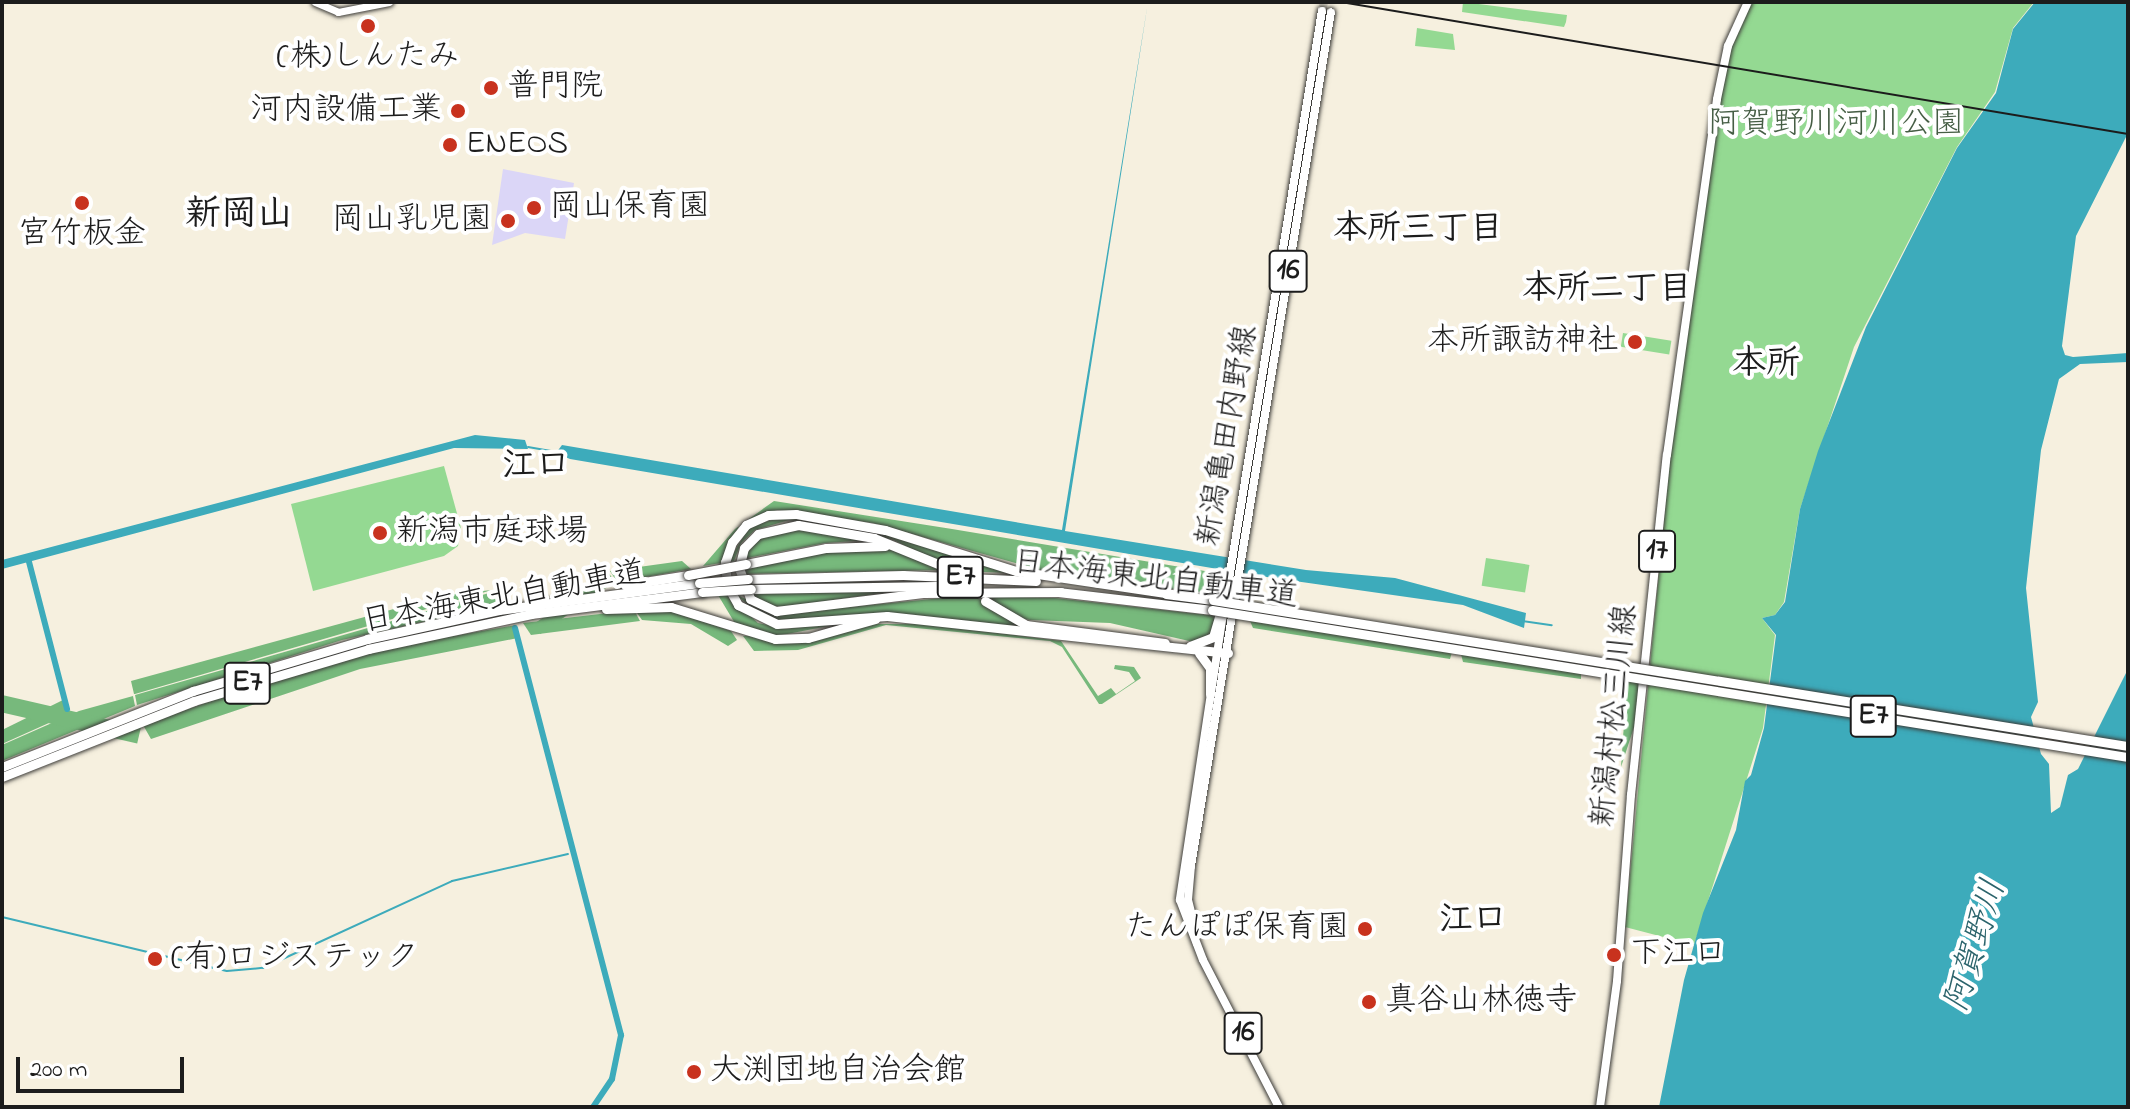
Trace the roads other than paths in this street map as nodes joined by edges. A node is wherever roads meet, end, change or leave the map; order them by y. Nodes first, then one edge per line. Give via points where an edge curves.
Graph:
1 (315, 2) edge
2 (384, 2) edge
3 (1748, 2) edge
4 (1326, 11) tunnel mouth
5 (1242, 530) junction
6 (901, 547) junction
7 (943, 566) tunnel mouth
8 (749, 584) junction
9 (700, 588) junction
10 (1227, 590) junction
11 (1061, 592) junction
12 (1172, 594) junction
13 (985, 601) tunnel mouth
14 (540, 603) junction
15 (1212, 605) junction
16 (530, 613) junction
17 (898, 617) junction
18 (501, 618) junction
19 (1190, 648) junction
20 (1221, 652) junction
21 (1210, 694) junction
22 (2128, 746) edge
23 (2128, 757) edge
24 (2, 767) edge
25 (2, 777) edge
26 (1203, 960) junction
27 (1279, 1107) edge
28 (1600, 1107) edge

1 - 2 main road via 338,12
3 - 28 main road, 新潟村松三川線 / 17 via 1728,46 1717,99 1667,455 1617,981
4 - 5 main road, 新潟亀田内野線 / 16
5 - 10 main road, 新潟亀田内野線 / 16
5 - 20 main road, 新潟亀田内野線 / 16 via 1240,574
6 - 7 highway
6 - 11 highway via 834,529 781,526 748,542 741,554 739,580 750,599 776,611 923,593
6 - 14 highway, bridge via 843,546
8 - 9 highway, 日本海東北自動車道 / E7, bridge
8 - 11 highway, 日本海東北自動車道 / E7
8 - 12 highway, 日本海東北自動車道 / E7 via 947,576
9 - 14 highway, 日本海東北自動車道 / E7
9 - 16 highway, 日本海東北自動車道 / E7
10 - 19 highway via 1213,637
10 - 20 main road, 新潟亀田内野線 / 16
11 - 15 highway, 日本海東北自動車道 / E7
12 - 15 highway, 日本海東北自動車道 / E7
12 - 17 highway via 1028,574 903,535 807,515 760,517 741,530 729,548 727,585 738,605 757,618 793,625 857,616
13 - 19 highway via 1026,625
14 - 16 highway, 日本海東北自動車道 / E7
15 - 22 highway, 日本海東北自動車道 / E7, bridge
15 - 23 highway, 日本海東北自動車道 / E7, bridge
16 - 17 highway via 671,607 754,635 786,639
16 - 18 highway
17 - 19 highway
18 - 24 highway, 日本海東北自動車道 / E7 via 243,674
18 - 25 highway, 日本海東北自動車道 / E7 via 244,684
19 - 20 highway
19 - 21 highway via 1206,659
20 - 21 main road, 新潟亀田内野線 / 16
20 - 26 main road, 新潟亀田内野線 / 16 via 1188,900
21 - 26 main road, 新潟亀田内野線 / 16 via 1180,900
26 - 27 main road, 新潟亀田内野線 / 16

